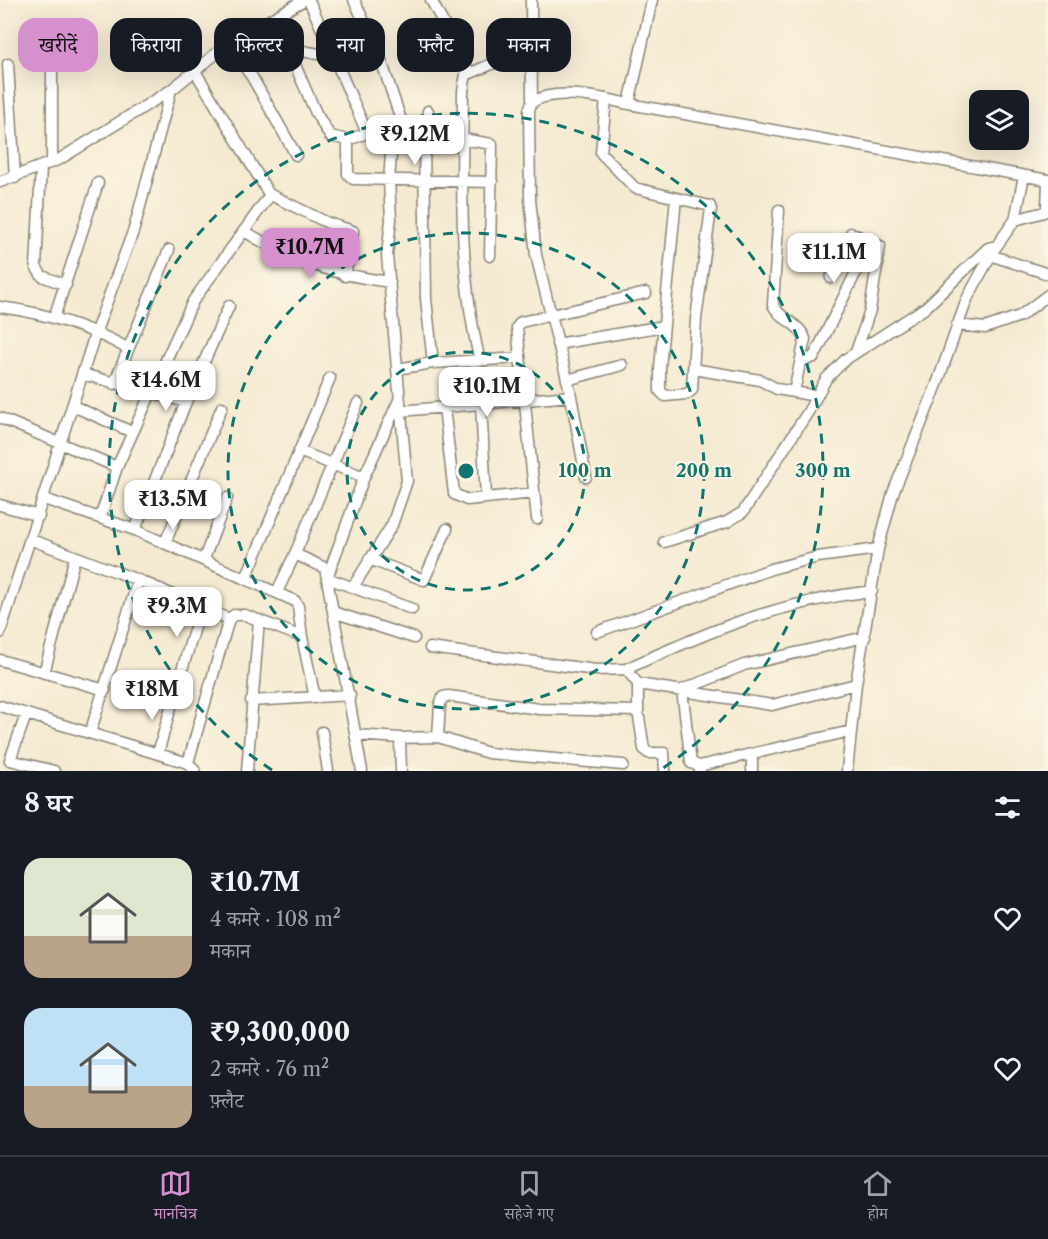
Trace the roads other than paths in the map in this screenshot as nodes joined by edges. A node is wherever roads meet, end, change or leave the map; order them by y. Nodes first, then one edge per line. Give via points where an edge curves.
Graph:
1 (304, 0) edge
2 (309, 0) edge
3 (354, 0) edge
4 (431, 0) edge
5 (531, 0) edge
6 (652, 0) edge
7 (274, 17) edge
8 (317, 18) edge
9 (531, 18) edge
10 (214, 55) edge
11 (8, 64) dead end
12 (202, 65) edge
13 (486, 67) edge
14 (52, 72) dead end
15 (194, 72) edge
16 (196, 72) edge
17 (248, 72) edge
18 (298, 72) edge
19 (341, 72) edge
20 (532, 72) edge
21 (466, 75) junction
22 (171, 90) junction
23 (606, 99) junction
24 (532, 102) junction
25 (629, 104) junction
26 (428, 111) dead end
27 (367, 133) junction
28 (395, 135) junction
29 (424, 139) junction
30 (462, 139) junction
31 (348, 140) junction
32 (296, 155) dead end
33 (52, 162) junction
34 (41, 167) junction
35 (1024, 176) junction
36 (15, 178) junction
37 (389, 180) junction
38 (424, 180) junction
39 (1048, 180) edge
40 (463, 181) junction
41 (0, 182) edge
42 (492, 182) junction
43 (98, 183) dead end
44 (270, 195) junction
45 (676, 198) junction
46 (779, 210) dead end
47 (1015, 220) junction
48 (246, 232) junction
49 (168, 250) dead end
50 (993, 250) junction
51 (490, 256) dead end
52 (878, 264) junction
53 (1048, 274) edge
54 (345, 276) junction
55 (831, 278) dead end
56 (390, 282) junction
57 (66, 285) junction
58 (646, 293) dead end
59 (1048, 295) edge
60 (229, 306) dead end
61 (0, 307) edge
62 (549, 315) junction
63 (54, 318) junction
64 (957, 325) junction
65 (664, 326) junction
66 (96, 331) junction
67 (557, 345) junction
68 (127, 348) junction
69 (856, 352) junction
70 (520, 358) junction
71 (480, 361) junction
72 (801, 361) junction
73 (433, 363) junction
74 (622, 365) dead end
75 (397, 369) junction
76 (693, 369) junction
77 (82, 374) junction
78 (330, 378) dead end
79 (567, 380) junction
80 (114, 384) junction
81 (150, 391) junction
82 (794, 392) junction
83 (571, 396) junction
84 (816, 396) junction
85 (523, 400) junction
86 (186, 402) junction
87 (358, 403) dead end
88 (481, 404) junction
89 (400, 405) junction
90 (73, 406) junction
91 (222, 407) dead end
92 (444, 407) junction
93 (0, 418) edge
94 (132, 432) junction
95 (60, 443) junction
96 (299, 451) junction
97 (333, 463) junction
98 (117, 467) junction
99 (364, 477) junction
100 (586, 477) dead end
101 (534, 493) junction
102 (227, 498) dead end
103 (486, 498) junction
104 (44, 499) junction
105 (0, 505) edge
106 (39, 516) junction
107 (100, 518) junction
108 (537, 519) dead end
109 (447, 529) dead end
110 (135, 530) junction
111 (32, 540) junction
112 (664, 542) dead end
113 (165, 543) junction
114 (878, 549) junction
115 (295, 554) junction
116 (75, 557) junction
117 (204, 559) junction
118 (369, 560) junction
119 (246, 578) junction
120 (327, 578) junction
121 (138, 580) junction
122 (353, 587) junction
123 (872, 591) junction
124 (277, 592) junction
125 (201, 608) junction
126 (412, 609) dead end
127 (3, 612) edge
128 (333, 612) junction
129 (229, 619) junction
130 (260, 620) junction
131 (597, 632) dead end
132 (0, 633) edge
133 (302, 637) junction
134 (864, 637) junction
135 (414, 638) dead end
136 (430, 648) dead end
137 (0, 660) edge
138 (626, 669) junction
139 (44, 674) junction
140 (180, 676) dead end
141 (638, 684) junction
142 (856, 684) junction
143 (105, 690) junction
144 (682, 690) junction
145 (174, 696) dead end
146 (350, 696) junction
147 (315, 698) junction
148 (251, 701) junction
149 (0, 706) edge
150 (638, 711) junction
151 (26, 715) junction
152 (851, 731) junction
153 (322, 732) dead end
154 (90, 733) junction
155 (357, 735) junction
156 (438, 737) junction
157 (400, 738) junction
158 (158, 753) junction
159 (752, 754) junction
160 (554, 759) junction
161 (9, 765) edge
162 (623, 765) dead end
163 (191, 767) edge
164 (699, 768) edge
165 (54, 771) edge
166 (247, 771) edge
167 (328, 771) edge
168 (362, 771) edge
169 (401, 771) edge
170 (407, 771) edge
171 (554, 771) edge
172 (665, 771) edge
173 (752, 771) edge
174 (847, 771) edge

1 - 7 street
2 - 8 street
3 - 28 street via 378,51 401,117
4 - 21 street via 462,58
5 - 9 street
6 - 25 street
10 - 12 street
11 - 36 street
13 - 21 street
14 - 33 street
15 - 22 street
16 - 44 street
17 - 32 street
18 - 31 street via 330,136
19 - 27 street
20 - 24 street
21 - 30 street
22 - 33 street
22 - 66 street via 134,230
23 - 24 street via 566,95
23 - 25 street
23 - 45 street via 602,153 635,188
24 - 62 street via 530,200 536,255
25 - 35 street
26 - 29 street
27 - 28 street
27 - 31 street
28 - 29 street
28 - 37 street
29 - 30 street
29 - 38 street
30 - 40 street
30 - 42 street via 492,144
31 - 37 street via 349,177
33 - 34 street
34 - 36 street
34 - 57 street via 36,267 42,276
35 - 39 street
35 - 47 street
36 - 41 street
37 - 38 street
37 - 56 street
38 - 40 street
38 - 73 street via 426,299
39 - 47 street via 1047,209
40 - 42 street
40 - 71 street via 464,260 470,319
42 - 51 street
43 - 57 street
44 - 48 street
44 - 54 street via 327,223 352,230
45 - 65 street
45 - 76 street via 711,208
46 - 72 street via 773,305 804,335
47 - 50 street
48 - 54 street via 280,253
48 - 81 street via 216,266 193,301
49 - 68 street
50 - 53 street
50 - 64 street
50 - 69 street via 988,248 925,308
52 - 55 street via 879,246 851,232
52 - 69 street via 870,310
52 - 72 street via 862,260 814,357
54 - 56 street
56 - 75 street
57 - 63 street
58 - 62 street
59 - 64 street via 1020,316 985,328
60 - 86 street
61 - 63 street
62 - 67 street
62 - 70 street via 519,324
63 - 66 street
64 - 114 street via 893,493
65 - 67 street
65 - 76 street via 661,394 690,394
66 - 68 street
66 - 77 street
67 - 79 street
68 - 80 street
69 - 84 street via 826,378
70 - 71 street
70 - 85 street
71 - 73 street
72 - 82 street
73 - 75 street
74 - 79 street
75 - 89 street
76 - 82 street via 759,380
77 - 80 street
77 - 90 street
78 - 96 street
79 - 83 street
80 - 81 street
81 - 86 street
81 - 94 street
82 - 84 street
83 - 85 street
83 - 100 street
84 - 112 street via 743,512 727,522
85 - 88 street
85 - 101 street
86 - 110 street
87 - 97 street
88 - 92 street
88 - 103 street
89 - 92 street
89 - 99 street
89 - 118 street via 407,482 392,525
90 - 94 street
90 - 95 street
91 - 113 street
92 - 103 street via 453,491 467,500
93 - 95 street
94 - 98 street
95 - 98 street
95 - 104 street
96 - 97 street
96 - 119 street
97 - 99 street
97 - 115 street
98 - 107 street
99 - 120 street
101 - 103 street
101 - 108 street
102 - 117 street
104 - 106 street
104 - 107 street
105 - 106 street
106 - 111 street
107 - 110 street
109 - 118 street via 424,579
110 - 113 street
111 - 116 street
111 - 127 street
113 - 117 street
114 - 123 street
114 - 131 street via 818,557 771,569
115 - 120 street via 325,568
115 - 124 street
116 - 121 street
116 - 139 street
117 - 119 street
118 - 122 street
119 - 124 street
120 - 122 street
120 - 128 street
121 - 125 street
121 - 143 street
122 - 126 street
123 - 134 street
123 - 138 street via 820,597 751,616
124 - 133 street via 298,606
125 - 129 street
125 - 140 street
127 - 132 street
128 - 135 street
128 - 146 street
129 - 130 street via 239,614
129 - 163 street
130 - 133 street
130 - 148 street
133 - 147 street
134 - 142 street
134 - 144 street via 744,665
136 - 138 street via 596,670
137 - 139 street
138 - 141 street
139 - 143 street
141 - 144 street
141 - 150 street
142 - 144 street via 772,705
142 - 152 street
143 - 154 street
144 - 164 street via 691,762
145 - 158 street
146 - 147 street
146 - 155 street
147 - 148 street
148 - 166 street
149 - 151 street
150 - 156 street via 539,709 449,696 443,697 440,704
150 - 172 street via 645,752 664,753
151 - 154 street
151 - 161 street
152 - 159 street
152 - 174 street
153 - 167 street
154 - 158 street
155 - 157 street
155 - 168 street
156 - 157 street
156 - 160 street via 488,753
157 - 169 street
158 - 163 street
159 - 164 street
159 - 173 street
160 - 162 street
160 - 171 street
161 - 165 street
169 - 170 street

